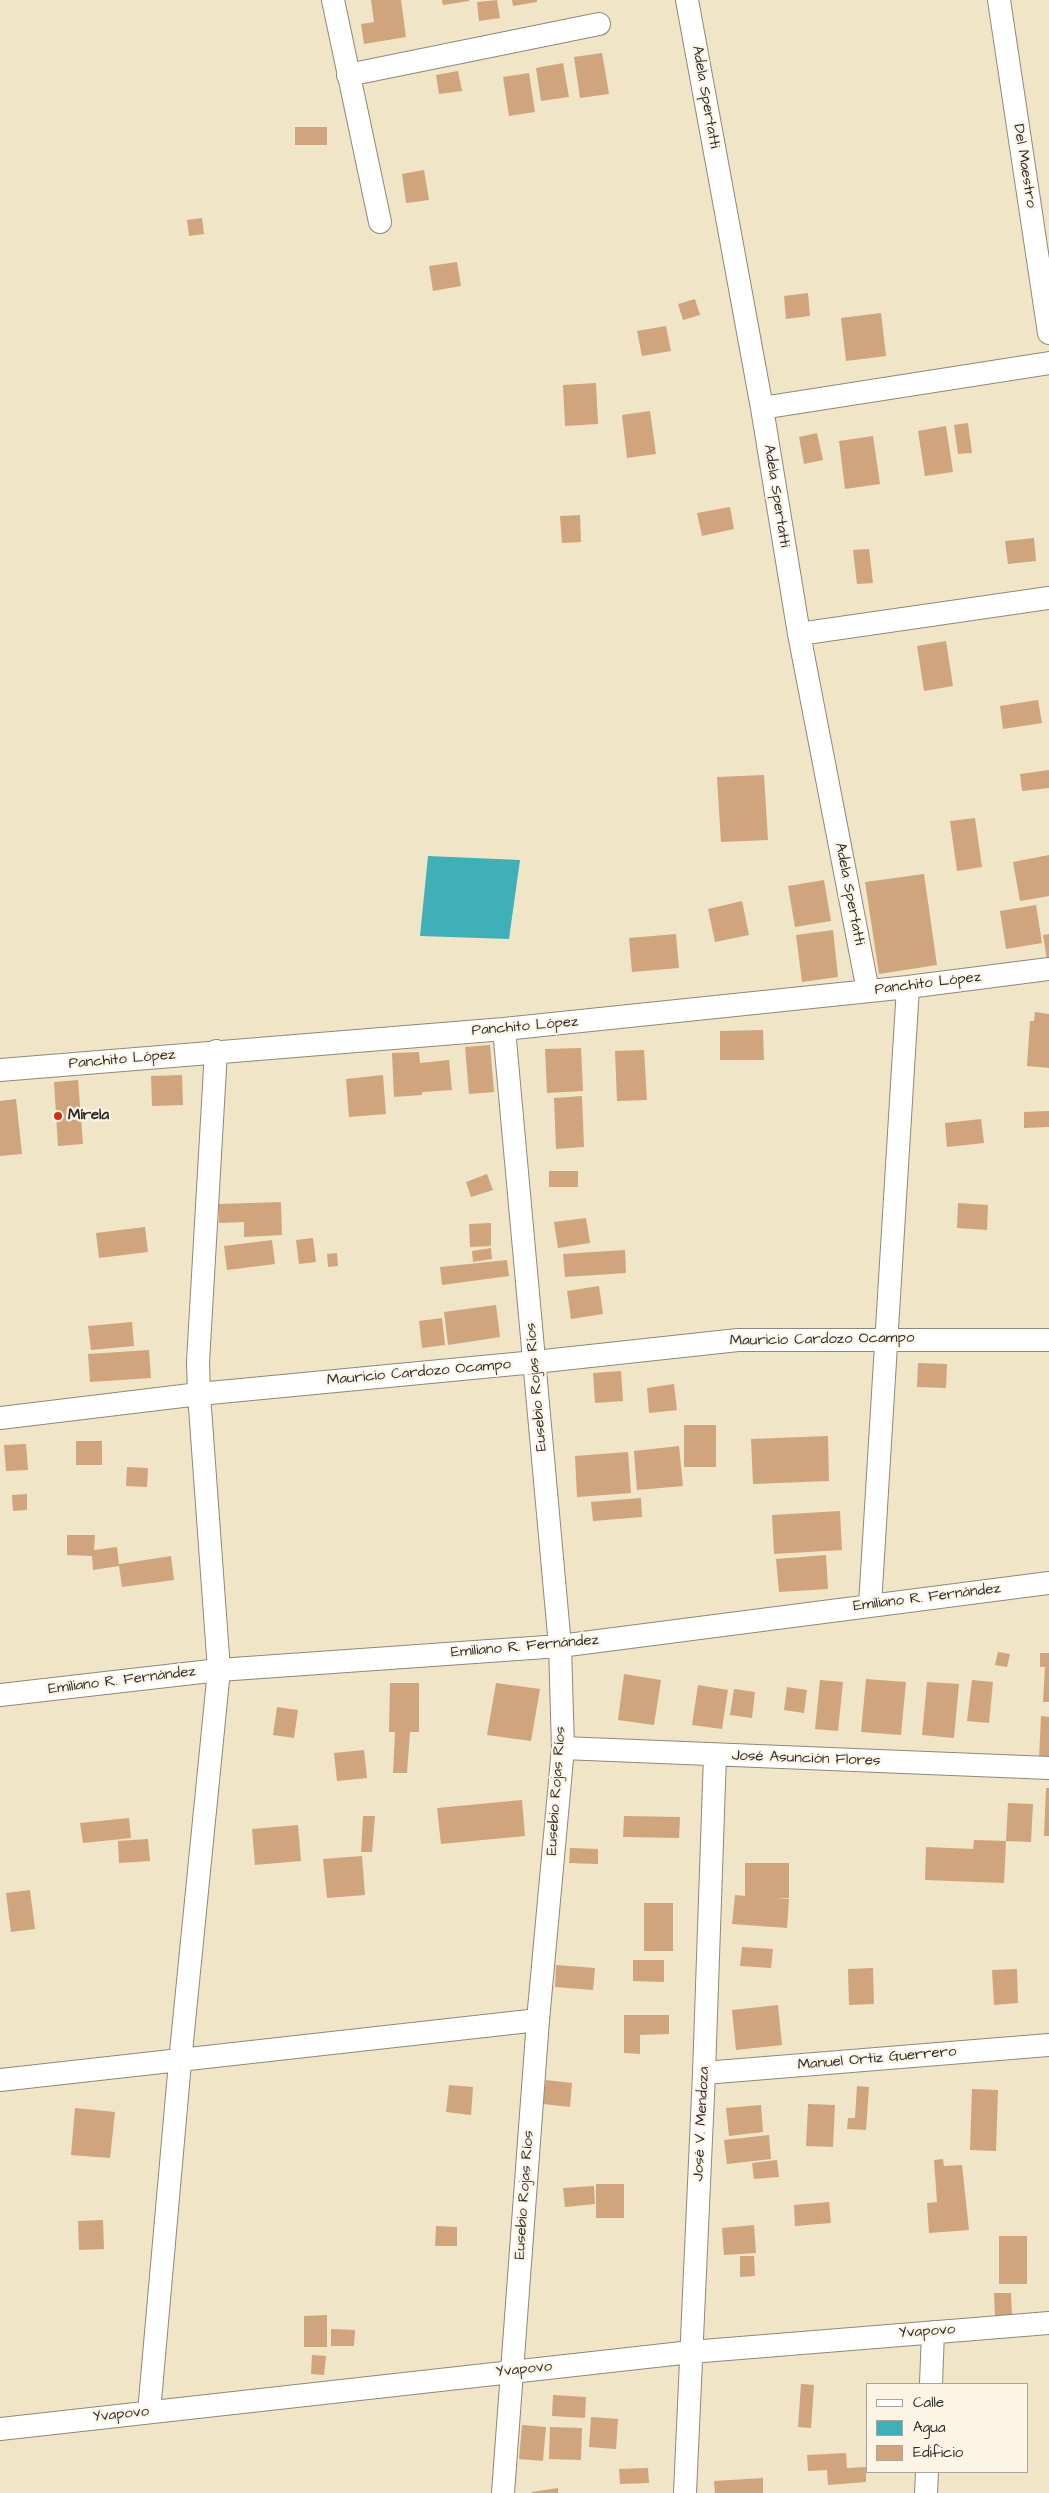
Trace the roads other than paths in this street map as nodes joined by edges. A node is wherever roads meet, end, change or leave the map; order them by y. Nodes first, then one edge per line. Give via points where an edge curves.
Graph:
1 (333, 0) edge
2 (687, 0) edge
3 (999, 0) edge
4 (598, 24) dead end
5 (348, 76) junction
6 (380, 222) dead end
7 (1049, 333) edge
8 (1049, 362) edge
9 (762, 408) junction
10 (1049, 598) edge
11 (799, 634) junction
12 (1049, 969) edge
13 (908, 987) junction
14 (868, 991) junction
15 (504, 1030) junction
16 (216, 1051) junction
17 (0, 1070) edge
18 (885, 1338) junction
19 (1049, 1340) edge
20 (535, 1362) junction
21 (199, 1394) junction
22 (0, 1418) edge
23 (1049, 1583) edge
24 (870, 1605) junction
25 (560, 1646) junction
26 (219, 1670) junction
27 (0, 1695) edge
28 (563, 1748) junction
29 (715, 1756) junction
30 (1049, 1768) edge
31 (538, 2020) junction
32 (1049, 2046) edge
33 (180, 2062) junction
34 (704, 2073) junction
35 (0, 2080) edge
36 (1049, 2323) edge
37 (933, 2332) junction
38 (691, 2352) junction
39 (512, 2371) junction
40 (931, 2383) edge
41 (149, 2412) junction
42 (0, 2429) edge
43 (927, 2473) edge
44 (503, 2493) edge
45 (685, 2493) edge
46 (926, 2493) edge

1 - 5 street
2 - 9 street, Adela Spertatti
3 - 7 street, Del Maestro
4 - 5 street
5 - 6 street
8 - 9 street
9 - 11 street, Adela Spertatti
10 - 11 street
11 - 14 street, Adela Spertatti
12 - 13 street, Panchito López
13 - 14 street, Panchito López
13 - 18 street
14 - 15 street, Panchito López
15 - 16 street, Panchito López
15 - 20 street, Eusebio Rojas Ríos
16 - 17 street, Panchito López
16 - 21 street via 198,1362
18 - 19 street, Mauricio Cardozo Ocampo
18 - 20 street, Mauricio Cardozo Ocampo via 738,1340
18 - 24 street
20 - 21 street, Mauricio Cardozo Ocampo
20 - 25 street, Eusebio Rojas Ríos
21 - 22 street, Mauricio Cardozo Ocampo
21 - 26 street
23 - 24 street, Emiliano R. Fernández
24 - 25 street, Emiliano R. Fernández
25 - 26 street, Emiliano R. Fernández
25 - 28 street, Eusebio Rojas Ríos
26 - 27 street, Emiliano R. Fernández
26 - 33 street
28 - 29 street, José Asunción Flores
28 - 31 street, Eusebio Rojas Ríos
29 - 30 street, José Asunción Flores
29 - 34 street, José V. Mendoza
31 - 33 street
31 - 39 street, Eusebio Rojas Ríos
32 - 34 street, Manuel Ortiz Guerrero
33 - 35 street
33 - 41 street
34 - 38 street, José V. Mendoza
36 - 37 street, Yvapovo
37 - 38 street, Yvapovo
37 - 40 street
38 - 39 street, Yvapovo
38 - 45 street, José V. Mendoza
39 - 41 street, Yvapovo
39 - 44 street, Eusebio Rojas Ríos
41 - 42 street, Yvapovo
43 - 46 street

